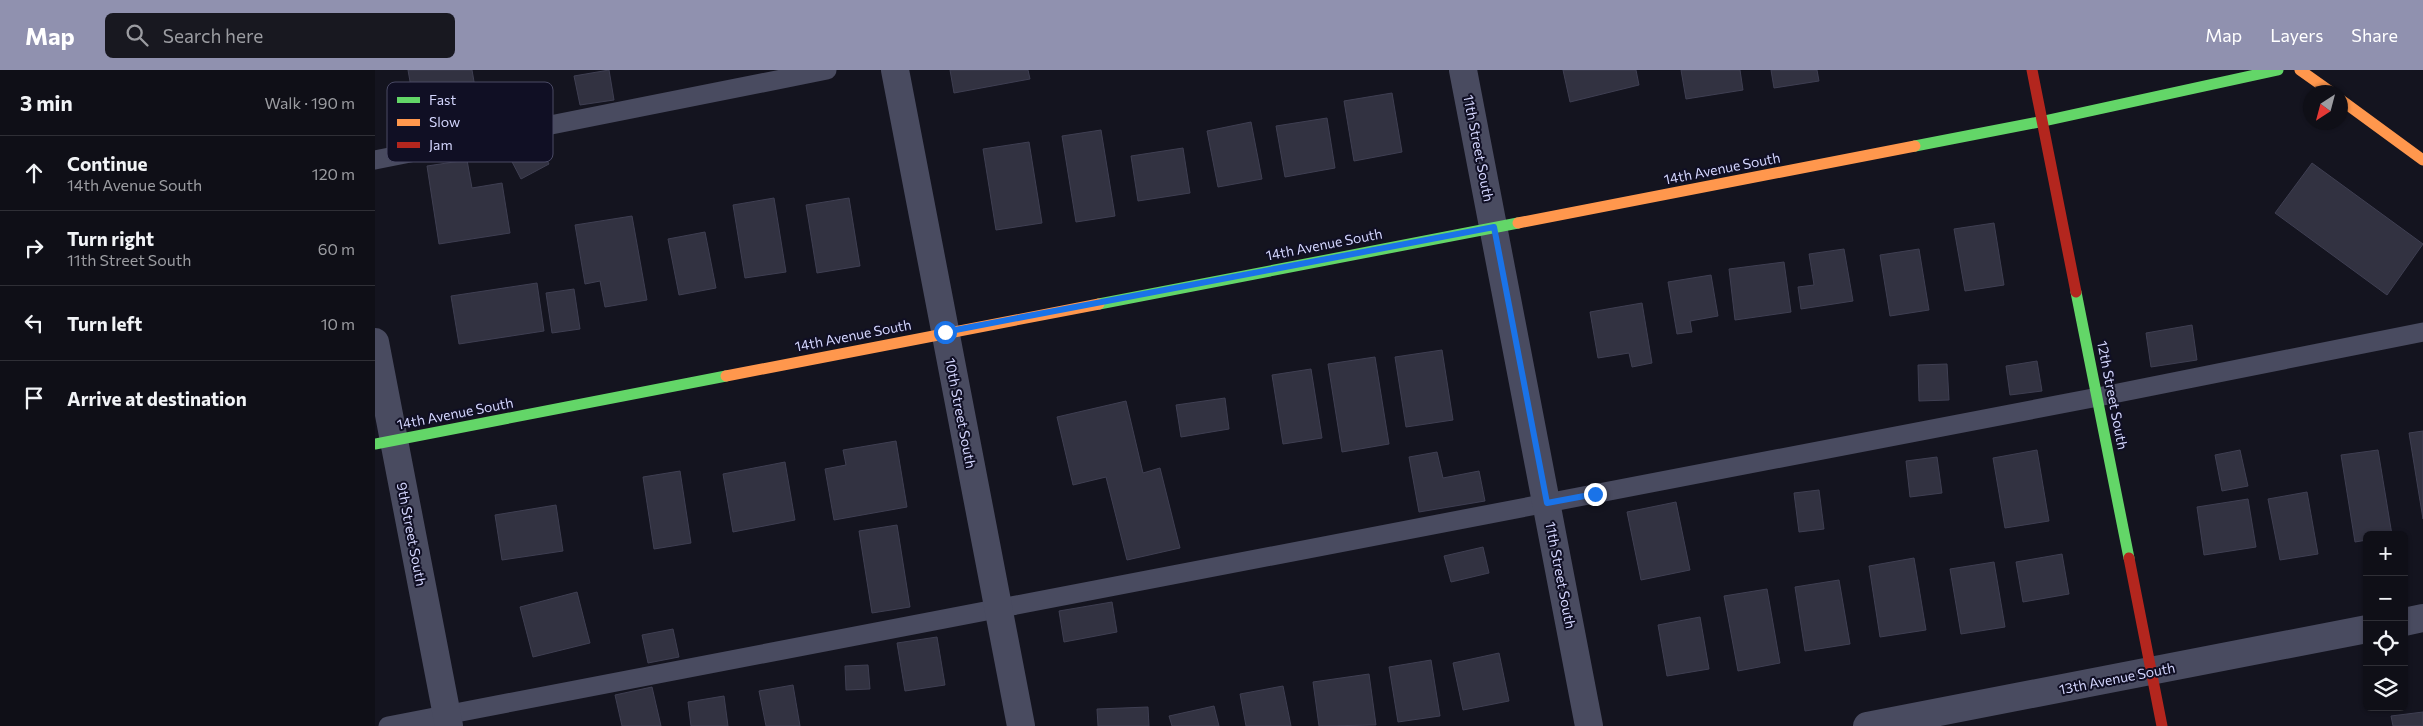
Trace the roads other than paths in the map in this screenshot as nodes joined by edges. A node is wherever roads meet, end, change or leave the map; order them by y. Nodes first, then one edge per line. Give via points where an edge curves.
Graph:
1 (827, 70) edge
2 (895, 70) edge
3 (1463, 70) edge
4 (2033, 70) edge
5 (2278, 70) edge
6 (2300, 70) edge
7 (2321, 85) edge
8 (2348, 105) edge
9 (2044, 121) junction
10 (553, 125) edge
11 (2423, 160) edge
12 (1494, 227) junction
13 (945, 332) junction
14 (2423, 332) edge
15 (375, 342) edge
16 (2098, 397) junction
17 (384, 442) edge
18 (1547, 503) junction
19 (998, 609) junction
20 (2423, 618) edge
21 (2408, 621) edge
22 (2363, 630) edge
23 (2152, 671) junction
24 (448, 720) edge
25 (388, 726) edge
26 (1021, 726) edge
27 (1589, 726) edge
28 (1867, 726) edge
29 (2162, 726) edge

1 - 10 lane
2 - 13 street, 10th Street South
3 - 12 street, 11th Street South
4 - 9 street, 12th Street South
5 - 9 street, 14th Avenue South
6 - 7 street
8 - 11 street
9 - 12 street, 14th Avenue South
9 - 16 street, 12th Street South
12 - 13 street, 14th Avenue South
12 - 18 street, 11th Street South
13 - 17 street, 14th Avenue South
13 - 19 street, 10th Street South
14 - 16 lane
15 - 17 street, 9th Street South
16 - 18 lane
16 - 23 street, 12th Street South
17 - 24 street, 9th Street South
18 - 19 lane
18 - 27 street, 11th Street South
19 - 24 lane
19 - 26 street, 10th Street South
20 - 21 street
22 - 23 street, 13th Avenue South
23 - 28 street, 13th Avenue South
23 - 29 street, 12th Street South
24 - 25 lane

